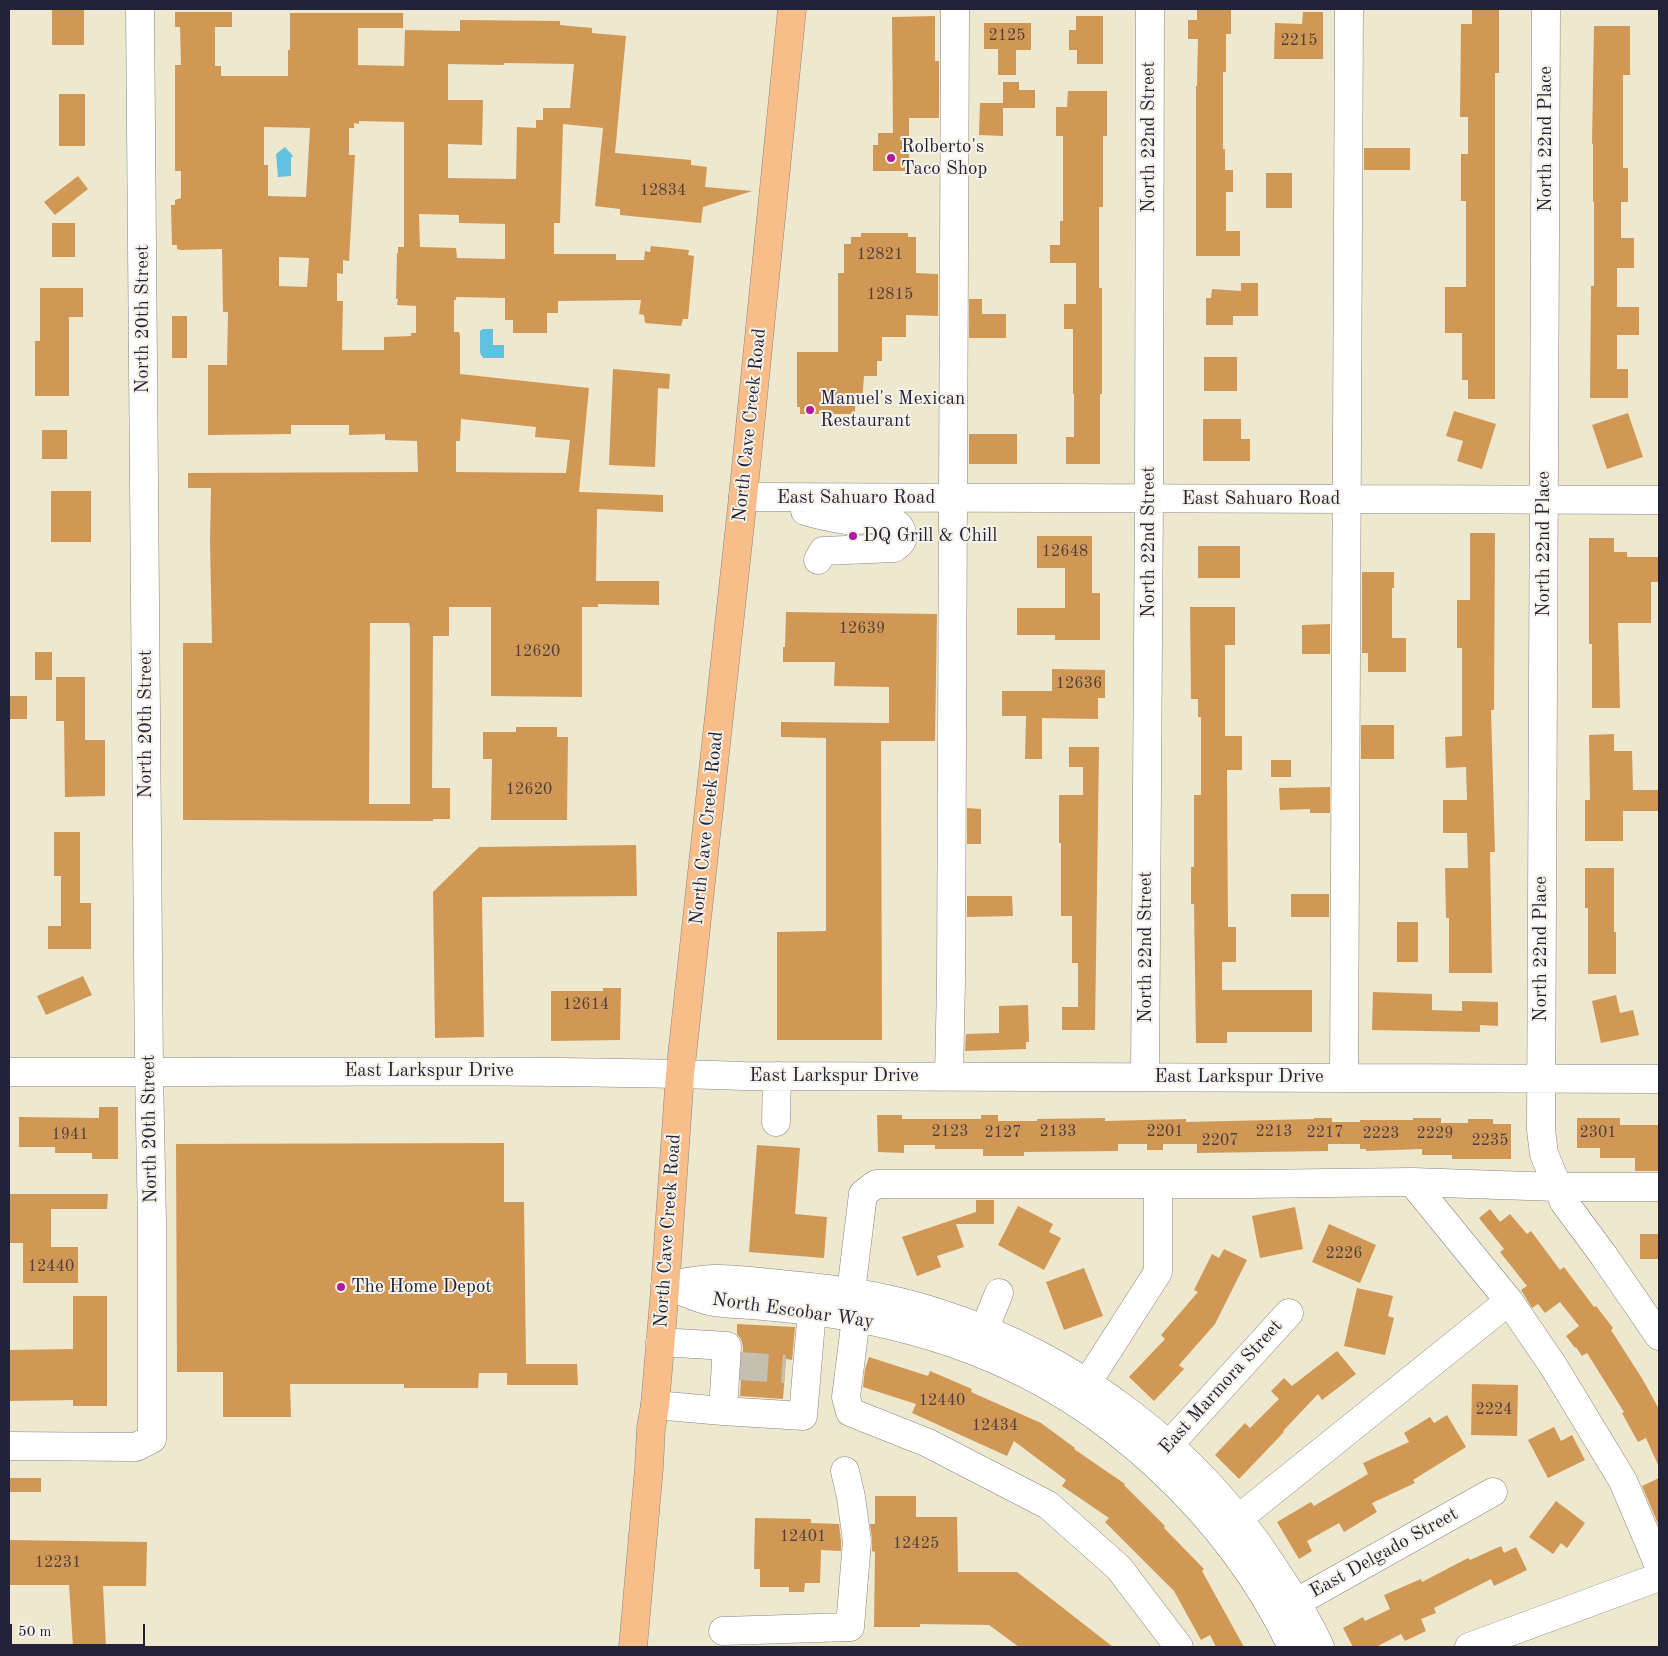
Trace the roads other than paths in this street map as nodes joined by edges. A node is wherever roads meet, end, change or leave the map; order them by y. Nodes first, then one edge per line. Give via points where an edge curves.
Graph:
1 (140, 9) edge
2 (792, 9) edge
3 (956, 9) edge
4 (1150, 9) edge
5 (1349, 9) edge
6 (1546, 9) edge
7 (743, 497) junction
8 (953, 498) junction
9 (1149, 499) junction
10 (1348, 499) junction
11 (1544, 500) junction
12 (1659, 500) edge
13 (805, 511) dead end
14 (818, 560) dead end
15 (9, 1072) edge
16 (149, 1072) junction
17 (680, 1074) junction
18 (778, 1076) junction
19 (949, 1076) junction
20 (1145, 1076) junction
21 (1344, 1077) junction
22 (1540, 1078) junction
23 (1659, 1079) edge
24 (776, 1122) dead end
25 (1412, 1182) junction
26 (1158, 1184) junction
27 (1557, 1187) junction
28 (1659, 1187) edge
29 (665, 1285) junction
30 (999, 1293) dead end
31 (1509, 1301) junction
32 (732, 1304) junction
33 (854, 1305) junction
34 (812, 1310) junction
35 (1289, 1312) dead end
36 (1658, 1330) edge
37 (979, 1340) junction
38 (660, 1342) junction
39 (731, 1359) junction
40 (1086, 1383) junction
41 (655, 1405) junction
42 (722, 1411) junction
43 (9, 1446) edge
44 (1161, 1453) junction
45 (845, 1471) dead end
46 (1493, 1492) dead end
47 (1239, 1518) junction
48 (1659, 1566) edge
49 (1659, 1577) edge
50 (1285, 1608) junction
51 (723, 1631) dead end
52 (633, 1647) edge
53 (1179, 1647) edge
54 (1292, 1647) edge
55 (1320, 1647) edge
56 (1469, 1647) edge

1 - 16 street, North 20th Street
2 - 7 main road, North Cave Creek Road
3 - 8 street
4 - 9 street, North 22nd Street
5 - 10 street
6 - 11 street, North 22nd Place
7 - 8 street, East Sahuaro Road
7 - 17 main road, North Cave Creek Road
8 - 9 street, East Sahuaro Road
8 - 19 street
9 - 10 street, East Sahuaro Road
9 - 20 street, North 22nd Street
10 - 11 street, East Sahuaro Road
10 - 21 street
11 - 12 street, East Sahuaro Road
11 - 22 street, North 22nd Place
13 - 14 street via 848,520 885,520 895,522 902,529 902,542 894,548 823,552
15 - 16 street, East Larkspur Drive
16 - 17 street, East Larkspur Drive via 438,1070
16 - 43 street, North 20th Street via 152,1440 136,1447
17 - 18 street, East Larkspur Drive
17 - 29 main road, North Cave Creek Road
18 - 19 street, East Larkspur Drive
18 - 24 street
19 - 20 street, East Larkspur Drive
20 - 21 street, East Larkspur Drive
21 - 22 street, East Larkspur Drive
22 - 23 street, East Larkspur Drive
22 - 27 street, North 22nd Place via 1544,1154
25 - 26 street
25 - 27 street
25 - 31 street
26 - 33 street via 876,1184 863,1194
26 - 40 street via 1158,1272
27 - 28 street
27 - 36 street, North 22nd Place via 1564,1202
29 - 32 street, North Escobar Way via 712,1302
29 - 33 street, North Escobar Way via 714,1279 821,1288
29 - 38 main road, North Cave Creek Road
30 - 37 street
31 - 47 street
31 - 48 street via 1624,1481
32 - 34 street, North Escobar Way
32 - 39 street
33 - 34 street, North Escobar Way
33 - 37 street, North Escobar Way via 873,1296 929,1310
33 - 53 street via 846,1397 850,1412 928,1443 1048,1505 1119,1568
34 - 42 street via 796,1370 803,1416
35 - 44 street, East Marmora Street
37 - 40 street, North Escobar Way via 1033,1352
37 - 44 street, North Escobar Way via 1109,1426
38 - 39 street
38 - 41 main road, North Cave Creek Road
39 - 42 street
40 - 44 street, North Escobar Way via 1126,1408
41 - 42 street
41 - 52 main road, North Cave Creek Road
44 - 47 street, North Escobar Way
44 - 50 street, North Escobar Way via 1194,1504 1250,1575
45 - 51 street via 857,1542 850,1627
46 - 50 street, East Delgado Street
47 - 50 street, North Escobar Way via 1268,1557
49 - 56 street
50 - 54 street, North Escobar Way
50 - 55 street, North Escobar Way

